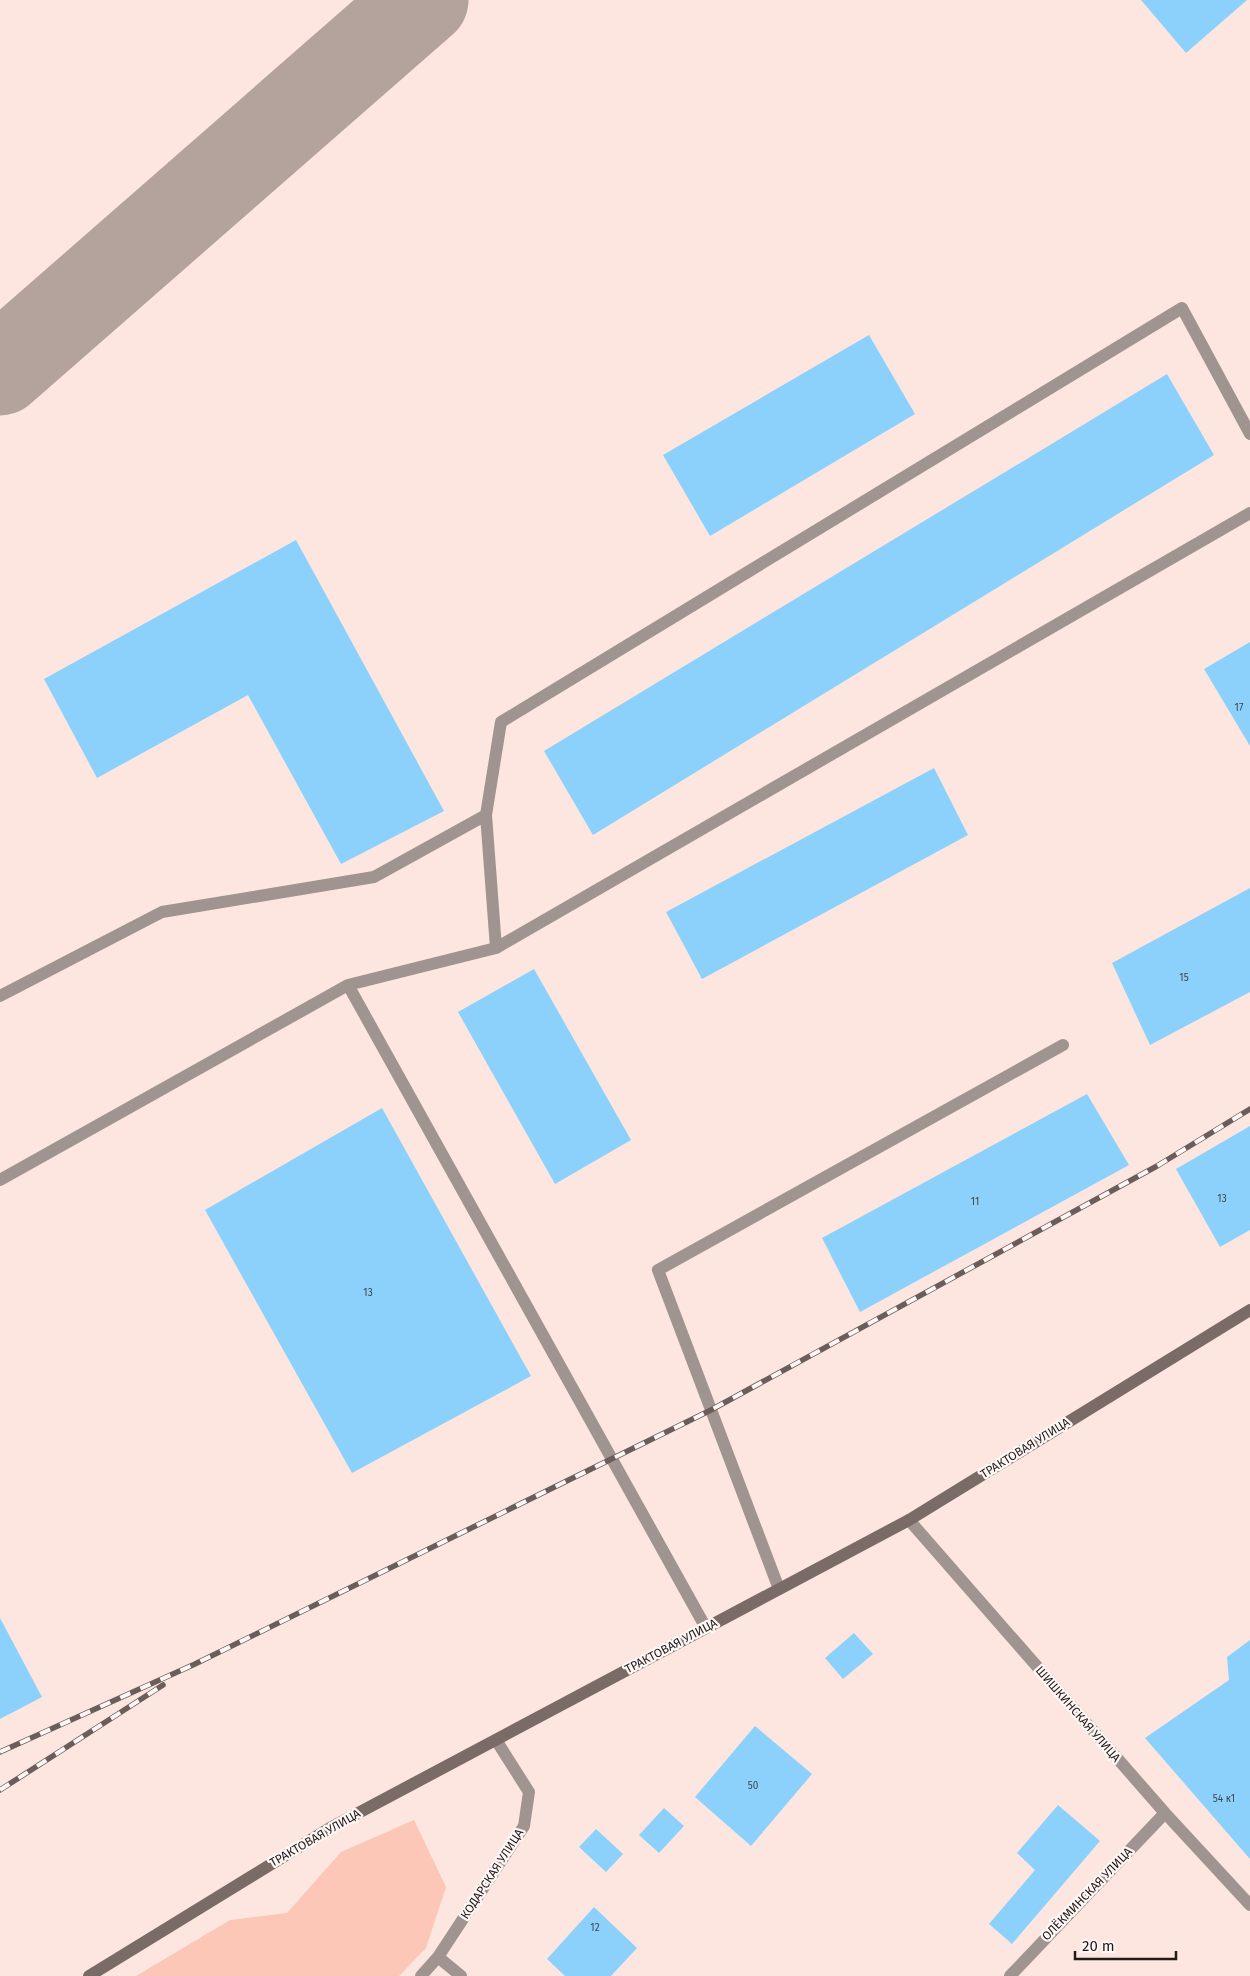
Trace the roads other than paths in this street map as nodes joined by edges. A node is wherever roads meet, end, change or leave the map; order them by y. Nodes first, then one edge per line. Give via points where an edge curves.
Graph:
1 (1250, 434) edge
2 (1250, 513) edge
3 (486, 815) junction
4 (496, 948) junction
5 (348, 985) junction
6 (0, 996) edge
7 (1063, 1045) dead end
8 (0, 1180) edge
9 (1250, 1310) edge
10 (909, 1520) junction
11 (779, 1589) junction
12 (706, 1628) junction
13 (496, 1740) junction
14 (1165, 1813) junction
15 (1250, 1906) edge
16 (438, 1956) junction
17 (89, 1976) edge
18 (421, 1976) edge
19 (461, 1976) edge
20 (1010, 1976) edge

1 - 3 street via 1182,308 501,722
2 - 4 street
3 - 4 street
3 - 6 street via 374,877 162,912
4 - 5 street
5 - 8 street
5 - 12 street
7 - 11 street via 658,1270
9 - 10 main road, ТРАКТОВАЯ УЛИЦА
10 - 11 main road, ТРАКТОВАЯ УЛИЦА
10 - 14 street, ШИШКИНСКАЯ УЛИЦА
11 - 12 main road, ТРАКТОВАЯ УЛИЦА
12 - 13 main road, ТРАКТОВАЯ УЛИЦА
13 - 16 street, КОДАРСКАЯ УЛИЦА via 529,1792 524,1826
13 - 17 main road, ТРАКТОВАЯ УЛИЦА via 330,1828
14 - 15 street, ШИШКИНСКАЯ УЛИЦА
14 - 20 street, ОЛЁКМИНСКАЯ УЛИЦА
16 - 18 street, КОДАРСКАЯ УЛИЦА
16 - 19 street

